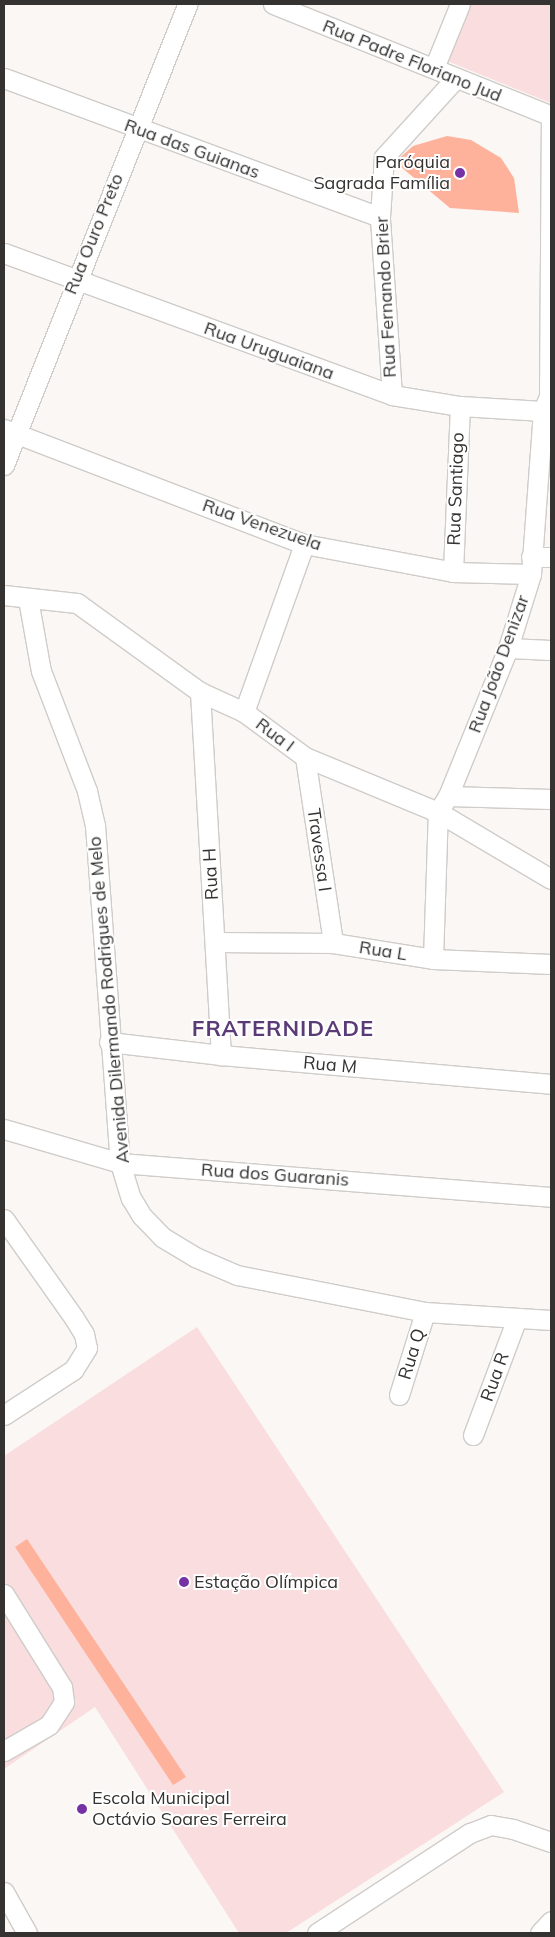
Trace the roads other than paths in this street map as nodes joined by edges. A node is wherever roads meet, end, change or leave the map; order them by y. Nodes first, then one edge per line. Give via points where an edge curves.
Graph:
1 (187, 4) edge
2 (274, 4) edge
3 (460, 4) edge
4 (434, 68) junction
5 (4, 78) edge
6 (456, 78) junction
7 (551, 116) edge
8 (551, 120) edge
9 (136, 129) junction
10 (380, 217) junction
11 (4, 253) edge
12 (75, 281) junction
13 (392, 395) junction
14 (460, 406) junction
15 (543, 411) junction
16 (10, 432) edge
17 (4, 465) edge
18 (304, 544) junction
19 (551, 557) edge
20 (531, 565) junction
21 (453, 572) junction
22 (4, 595) edge
23 (28, 599) junction
24 (508, 648) junction
25 (551, 650) edge
26 (200, 692) junction
27 (244, 712) junction
28 (305, 757) junction
29 (551, 799) edge
30 (443, 804) junction
31 (551, 879) edge
32 (215, 942) junction
33 (332, 943) junction
34 (434, 960) junction
35 (551, 964) edge
36 (109, 1042) junction
37 (221, 1055) junction
38 (551, 1084) edge
39 (4, 1129) edge
40 (120, 1163) junction
41 (551, 1197) edge
42 (4, 1219) edge
43 (425, 1312) junction
44 (517, 1318) junction
45 (551, 1320) edge
46 (399, 1395) dead end
47 (4, 1415) edge
48 (473, 1435) dead end
49 (4, 1594) edge
50 (4, 1751) edge
51 (551, 1842) edge
52 (4, 1892) edge
53 (551, 1921) edge
54 (27, 1933) edge
55 (317, 1933) edge
56 (540, 1933) edge

1 - 9 street, Rua Ouro Preto
2 - 4 street, Rua Padre Floriano Jud
3 - 4 street
4 - 6 street, Rua Padre Floriano Jud
5 - 9 street, Rua das Guianas
6 - 7 street, Rua Padre Floriano Jud
6 - 10 street, Rua Fernando Brier via 384,157
8 - 15 street, Rua João Denizar via 549,396
9 - 10 street, Rua das Guianas
9 - 12 street, Rua Ouro Preto
10 - 13 street, Rua Fernando Brier
11 - 12 street, Rua Uruguaiana
12 - 13 street, Rua Uruguaiana
12 - 16 street, Rua Ouro Preto
13 - 14 street, Rua Uruguaiana
14 - 15 street, Rua Uruguaiana
14 - 21 street, Rua Santiago
15 - 20 street, Rua João Denizar
16 - 17 street, Rua Ouro Preto
16 - 18 street, Rua Venezuela
18 - 21 street, Rua Venezuela
18 - 27 street
19 - 20 street, Rua Venezuela
20 - 21 street, Rua Venezuela
20 - 24 street, Rua João Denizar
22 - 23 street, Rua I
23 - 26 street, Rua I via 77,603
23 - 36 street, Avenida Dilermando Rodrigues de Melo via 41,671 87,791 96,825
24 - 25 street
24 - 30 street, Rua João Denizar
26 - 27 street, Rua I
26 - 32 street, Rua H
27 - 28 street, Rua I
28 - 30 street, Rua I
28 - 33 street, Travessa I
29 - 30 street
30 - 31 street, Rua I
30 - 34 street
32 - 33 street, Rua L
32 - 37 street, Rua H
33 - 34 street, Rua L
34 - 35 street, Rua L
36 - 37 street, Rua M
36 - 40 street, Avenida Dilermando Rodrigues de Melo
37 - 38 street, Rua M
39 - 40 street, Rua dos Guaranis
40 - 41 street, Rua dos Guaranis
40 - 43 street, Avenida Dilermando Rodrigues de Melo via 131,1198 142,1216 162,1237 195,1257 237,1275
42 - 47 street via 74,1318 84,1334 87,1348 73,1370
43 - 44 street, Avenida Dilermando Rodrigues de Melo
43 - 46 street, Rua Q
44 - 45 street, Avenida Dilermando Rodrigues de Melo
44 - 48 street, Rua R
49 - 50 street via 62,1688 64,1702 49,1725
51 - 55 street via 491,1825 470,1833
52 - 54 street
53 - 56 street

